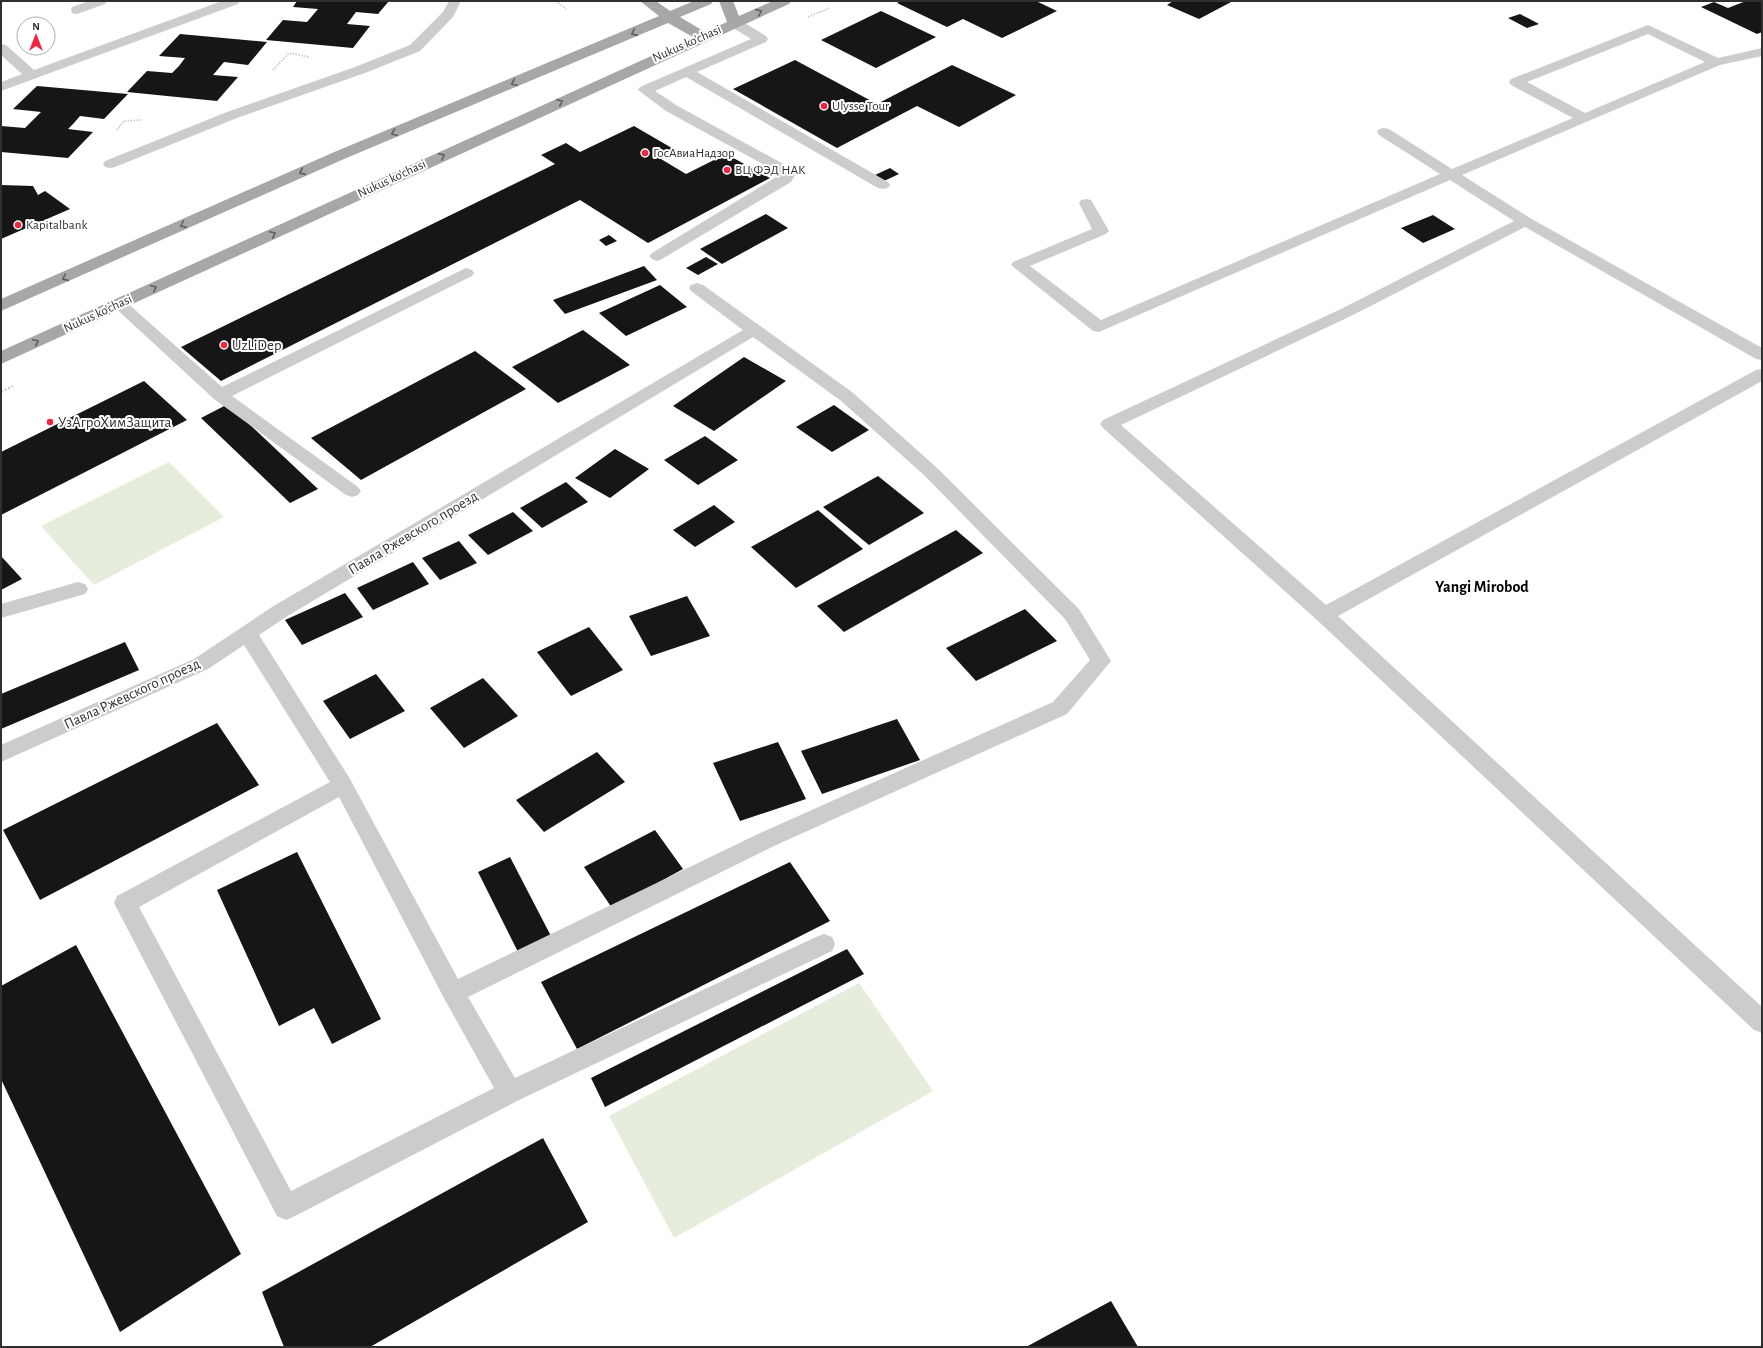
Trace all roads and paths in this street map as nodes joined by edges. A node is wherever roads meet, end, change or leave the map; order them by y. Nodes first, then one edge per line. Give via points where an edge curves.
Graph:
1 (101, 1) edge
2 (234, 1) edge
3 (455, 1) edge
4 (556, 1) edge
5 (647, 1) edge
6 (706, 1) edge
7 (726, 1) edge
8 (784, 1) edge
9 (566, 9) dead end
10 (77, 10) dead end
11 (669, 17) junction
12 (735, 23) junction
13 (703, 37) junction
14 (1, 48) edge
15 (1762, 52) edge
16 (1716, 62) junction
17 (687, 72) junction
18 (32, 75) junction
19 (1, 86) edge
20 (1584, 118) junction
21 (1384, 132) dead end
22 (110, 164) dead end
23 (1452, 174) junction
24 (883, 185) dead end
25 (1086, 203) dead end
26 (1525, 221) junction
27 (657, 256) dead end
28 (466, 273) dead end
29 (697, 288) dead end
30 (119, 304) junction
31 (1, 306) edge
32 (754, 330) junction
33 (1762, 355) edge
34 (1, 358) edge
35 (1762, 374) edge
36 (220, 395) junction
37 (352, 491) dead end
38 (78, 589) dead end
39 (1, 611) edge
40 (1324, 615) junction
41 (247, 633) junction
42 (1, 754) edge
43 (343, 785) junction
44 (824, 944) dead end
45 (453, 993) junction
46 (1762, 1022) edge
47 (510, 1092) junction

1 - 10 lane
2 - 18 lane
3 - 22 lane via 448,14 415,48 232,115
4 - 9 path
5 - 11 main road
6 - 11 main road
7 - 12 main road
12 -> 8 main road, Nukus ko'chasi
11 - 12 main road
11 - 13 main road
11 -> 31 main road via 338,156
12 - 13 main road, Nukus ko'chasi
12 - 17 lane via 761,39
30 -> 13 main road, Nukus ko'chasi
14 - 18 lane
15 - 16 lane
16 - 20 lane
16 - 20 lane via 1648,29 1516,82
17 - 24 lane
17 - 27 lane via 645,90 671,108 789,173 786,180
18 - 19 lane
20 - 23 lane
21 - 23 lane
23 - 25 lane via 1100,327 1018,265 1102,230
23 - 26 lane
26 - 33 lane
26 - 40 lane via 1347,312 1108,424
28 - 36 lane
29 - 32 lane
34 -> 30 main road, Nukus ko'chasi
30 - 36 lane
32 - 41 lane, Павла Ржевского проезд
32 - 45 lane via 846,396 930,471 1072,614 1101,661 1060,708 766,840
35 - 40 lane
36 - 37 lane
38 - 39 lane
40 - 46 lane
41 - 42 lane, Павла Ржевского проезд via 202,664
41 - 43 lane
43 - 45 lane
43 - 47 lane via 125,903 286,1208
44 - 47 lane
45 - 47 lane

